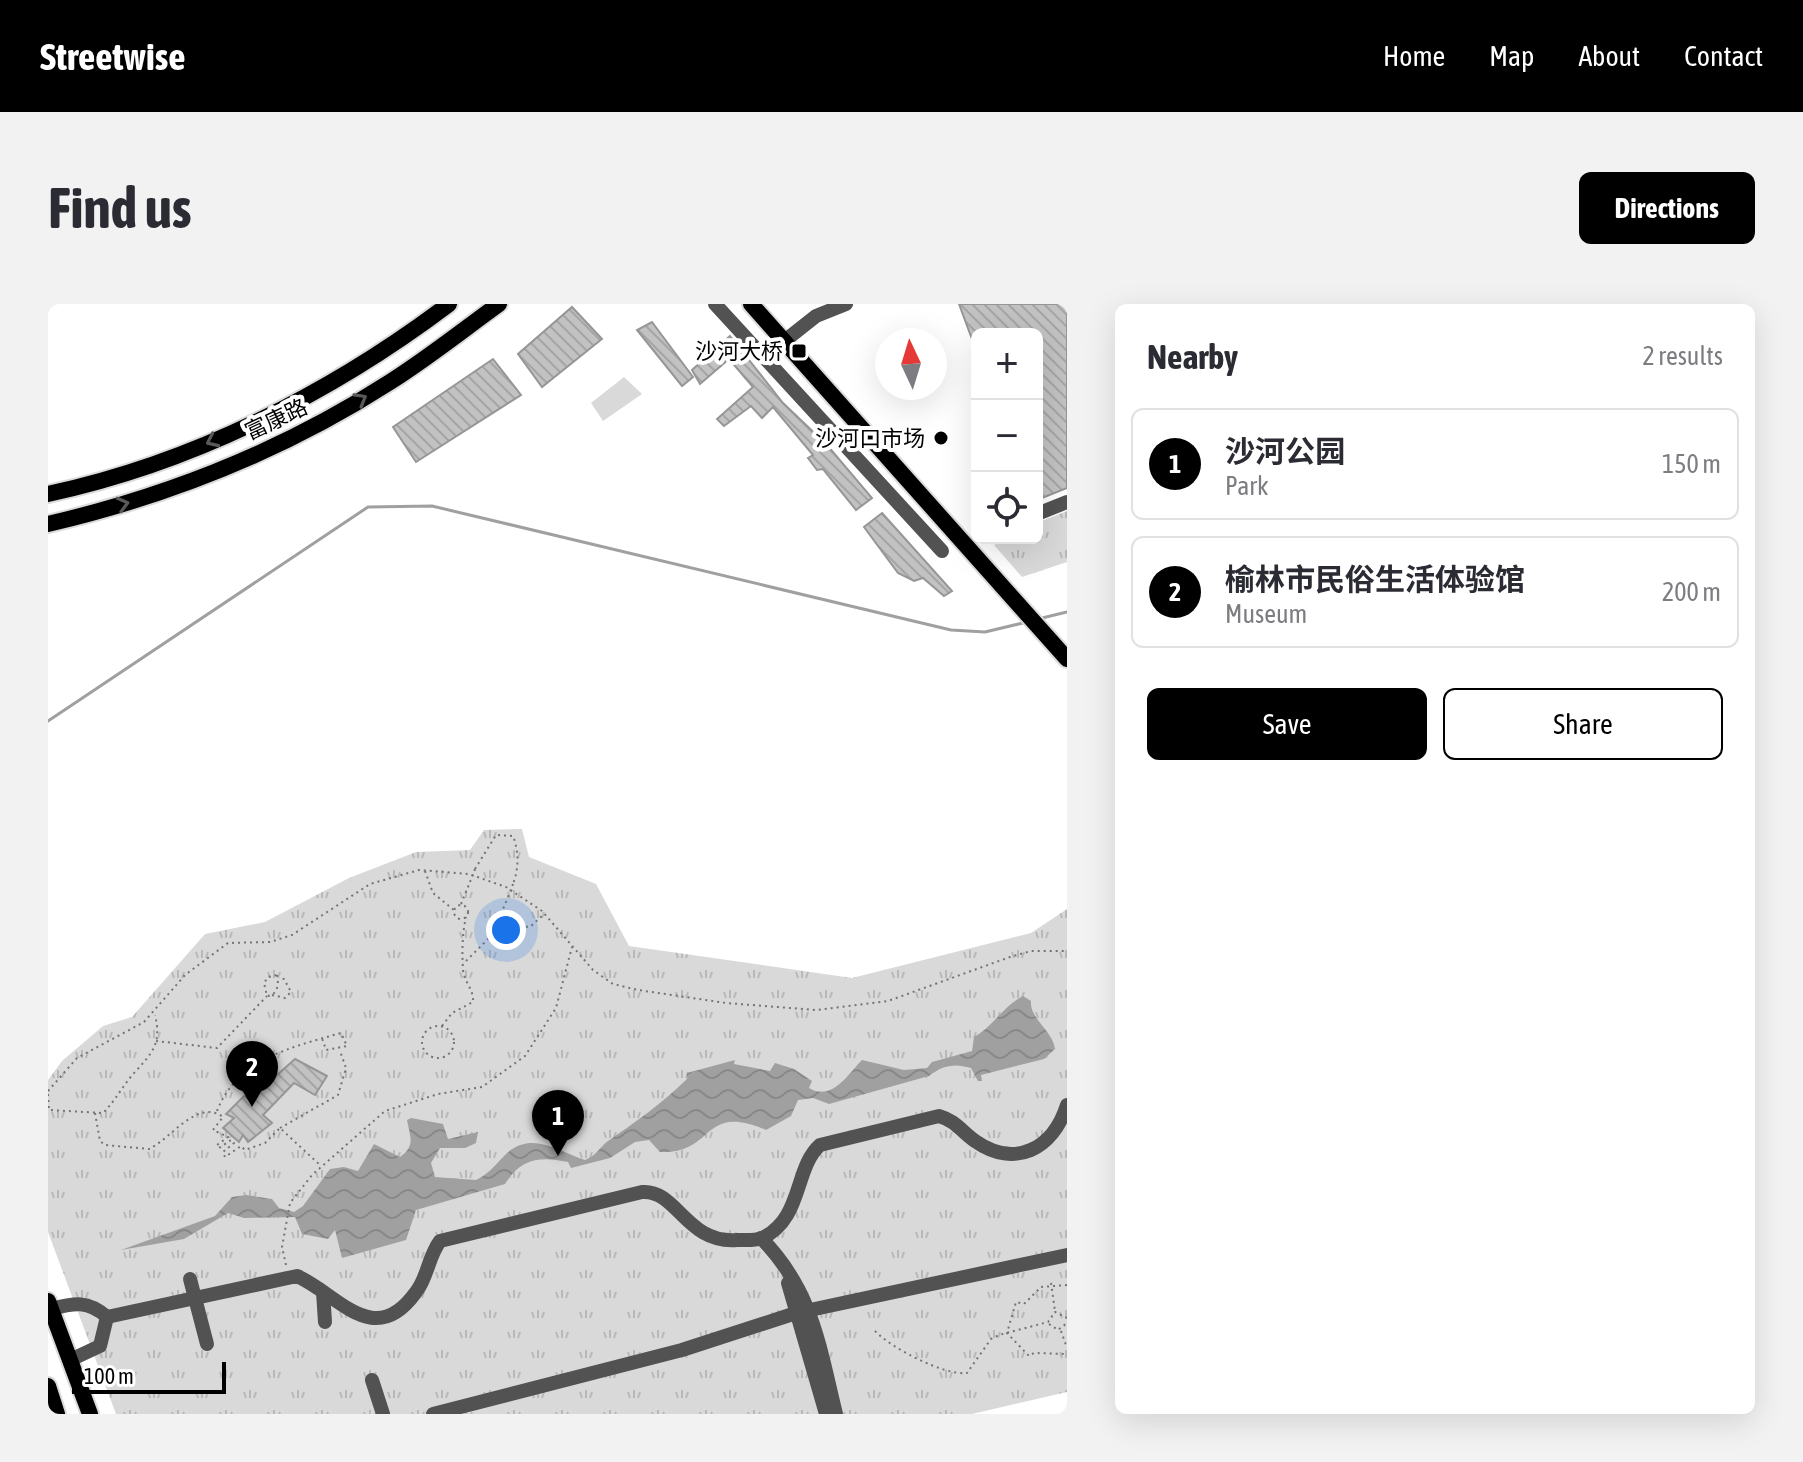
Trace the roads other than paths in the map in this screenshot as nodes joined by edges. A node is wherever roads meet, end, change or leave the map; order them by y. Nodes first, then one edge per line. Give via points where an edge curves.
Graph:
1 (449, 304) edge
2 (499, 304) edge
3 (715, 304) edge
4 (805, 304) edge
5 (846, 304) edge
6 (756, 306) edge
7 (816, 316) junction
8 (784, 342) junction
9 (763, 358) junction
10 (277, 410) junction
11 (291, 436) junction
12 (48, 494) edge
13 (1067, 502) edge
14 (1043, 512) edge
15 (48, 524) edge
16 (970, 540) edge
17 (942, 551) dead end
18 (1067, 659) edge
19 (1067, 1105) edge
20 (756, 1239) junction
21 (1067, 1255) edge
22 (190, 1279) dead end
23 (323, 1292) junction
24 (195, 1298) junction
25 (49, 1305) edge
26 (803, 1312) junction
27 (107, 1317) junction
28 (325, 1322) dead end
29 (207, 1344) dead end
30 (70, 1360) junction
31 (372, 1380) dead end
32 (48, 1386) edge
33 (57, 1414) edge
34 (90, 1414) edge
35 (383, 1414) edge
36 (433, 1414) edge
37 (826, 1414) edge
38 (836, 1414) edge

1 - 10 main road, 富康路 via 374,358
11 -> 2 main road, 富康路 via 391,382
3 - 9 street
4 - 7 street
5 - 7 street
6 - 8 main road
7 - 8 street
8 - 9 street
8 - 16 main road
9 - 17 street
10 - 11 main road
10 -> 12 main road, 富康路 via 138,471
15 -> 11 main road, 富康路 via 147,498
13 - 14 street
16 - 18 main road
19 - 20 street via 1051,1139 1032,1150 990,1149 953,1120 939,1116 820,1145 807,1160 800,1191 787,1213
20 - 23 street via 707,1236 662,1195 642,1192 440,1241 416,1293 386,1316 351,1314
20 - 26 street
21 - 26 street
22 - 24 street
23 - 24 street via 297,1276
23 - 28 street
24 - 27 street
24 - 29 street
25 - 27 street via 82,1303
25 - 30 main road
26 - 36 street via 682,1350
26 - 37 street
26 - 38 street
27 - 30 street via 100,1346
30 - 34 main road
31 - 35 street
32 - 33 main road

